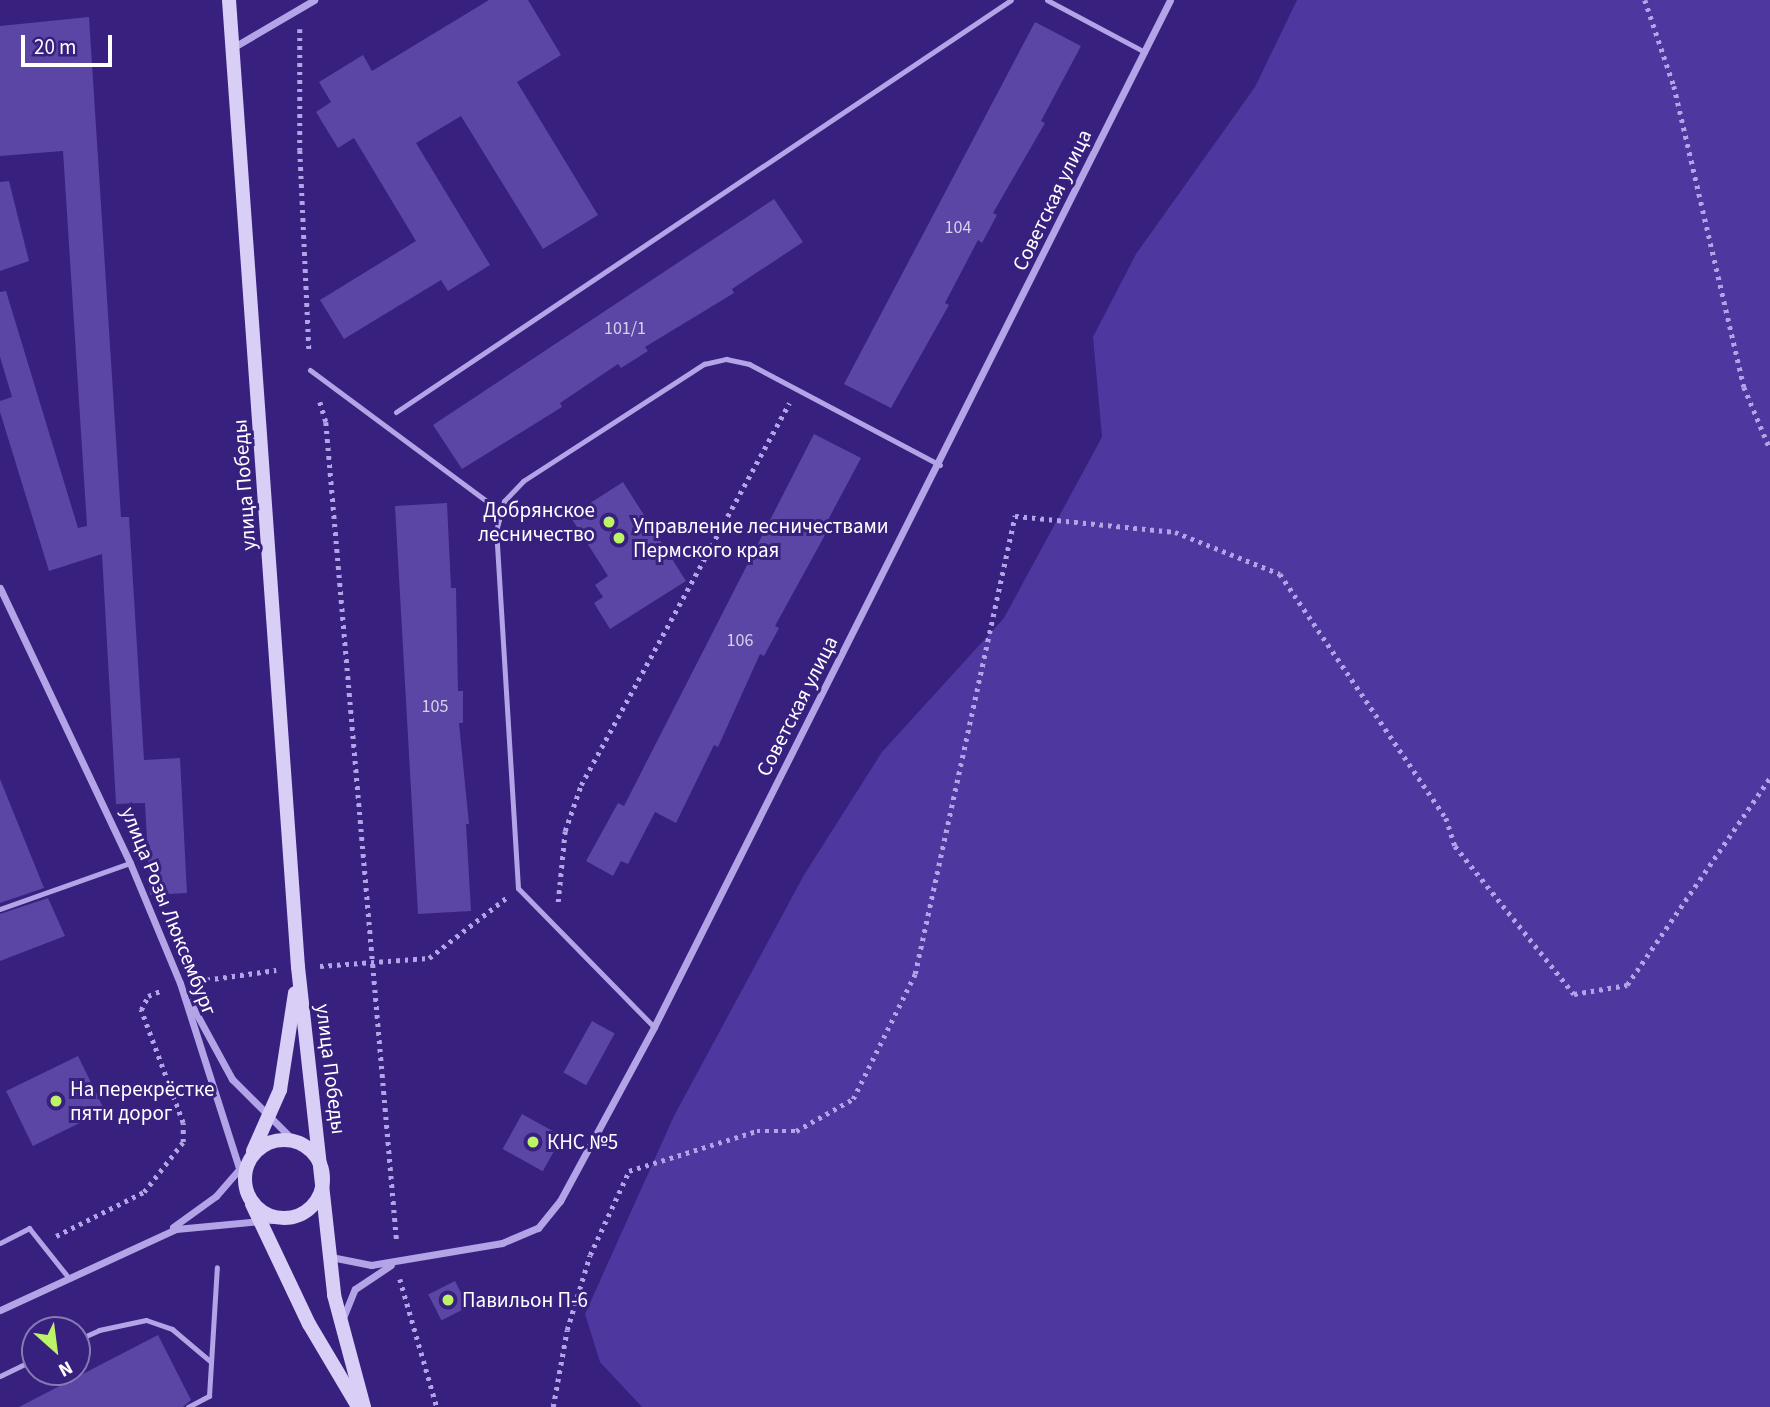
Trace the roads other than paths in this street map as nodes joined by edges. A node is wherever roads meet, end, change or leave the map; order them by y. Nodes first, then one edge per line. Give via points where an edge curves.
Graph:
1 (229, 0) edge
2 (314, 0) edge
3 (1011, 0) edge
4 (1047, 0) edge
5 (1170, 0) edge
6 (233, 47) junction
7 (1144, 52) junction
8 (310, 370) road end
9 (396, 412) dead end
10 (940, 465) junction
11 (499, 511) junction
12 (0, 588) edge
13 (130, 863) junction
14 (0, 909) edge
15 (298, 967) junction
16 (180, 983) junction
17 (654, 1027) junction
18 (270, 1119) junction
19 (293, 1140) junction
20 (244, 1164) junction
21 (324, 1177) junction
22 (247, 1194) junction
23 (292, 1218) junction
24 (260, 1220) junction
25 (163, 1233) junction
26 (0, 1243) edge
27 (330, 1257) junction
28 (399, 1262) junction
29 (217, 1267) dead end
30 (68, 1277) junction
31 (0, 1310) edge
32 (91, 1334) edge
33 (344, 1343) junction
34 (211, 1362) junction
35 (21, 1366) edge
36 (0, 1376) edge
37 (188, 1407) edge
38 (358, 1407) edge
39 (364, 1407) edge

1 - 6 street, улица Победы
2 - 6 street
3 - 9 lane
4 - 7 lane
5 - 7 street, Советская улица
6 - 15 street, улица Победы
7 - 10 street, Советская улица
8 - 11 lane
10 - 11 lane via 737,361 704,364 523,481
10 - 17 street, Советская улица
11 - 17 lane via 496,531 518,888
12 - 13 street, улица Розы Люксембург
13 - 14 lane
13 - 16 street, улица Розы Люксембург
15 - 18 street, улица Победы via 286,1067
15 - 21 street, улица Победы
16 - 18 street via 232,1079
16 - 20 street, улица Розы Люксембург
17 - 28 street, Советская улица via 571,1184 538,1228 502,1243
18 - 19 street
18 - 20 street, улица Победы
19 - 20 street via 275,1140
19 - 21 street via 314,1154
20 - 22 street
20 - 25 street via 216,1196
21 - 23 street via 320,1195 309,1210
21 - 27 street
22 - 23 street via 257,1209 274,1217
22 - 24 street
23 - 24 street
24 - 25 street via 207,1223
24 - 38 street via 309,1324
25 - 30 street
26 - 30 lane via 29,1228
27 - 28 street, Советская улица via 348,1263
27 - 33 street
28 - 33 street via 355,1289 343,1313
29 - 34 lane
30 - 31 street
32 - 34 lane via 146,1320 172,1329
33 - 39 street
34 - 37 lane via 209,1396
35 - 36 lane

